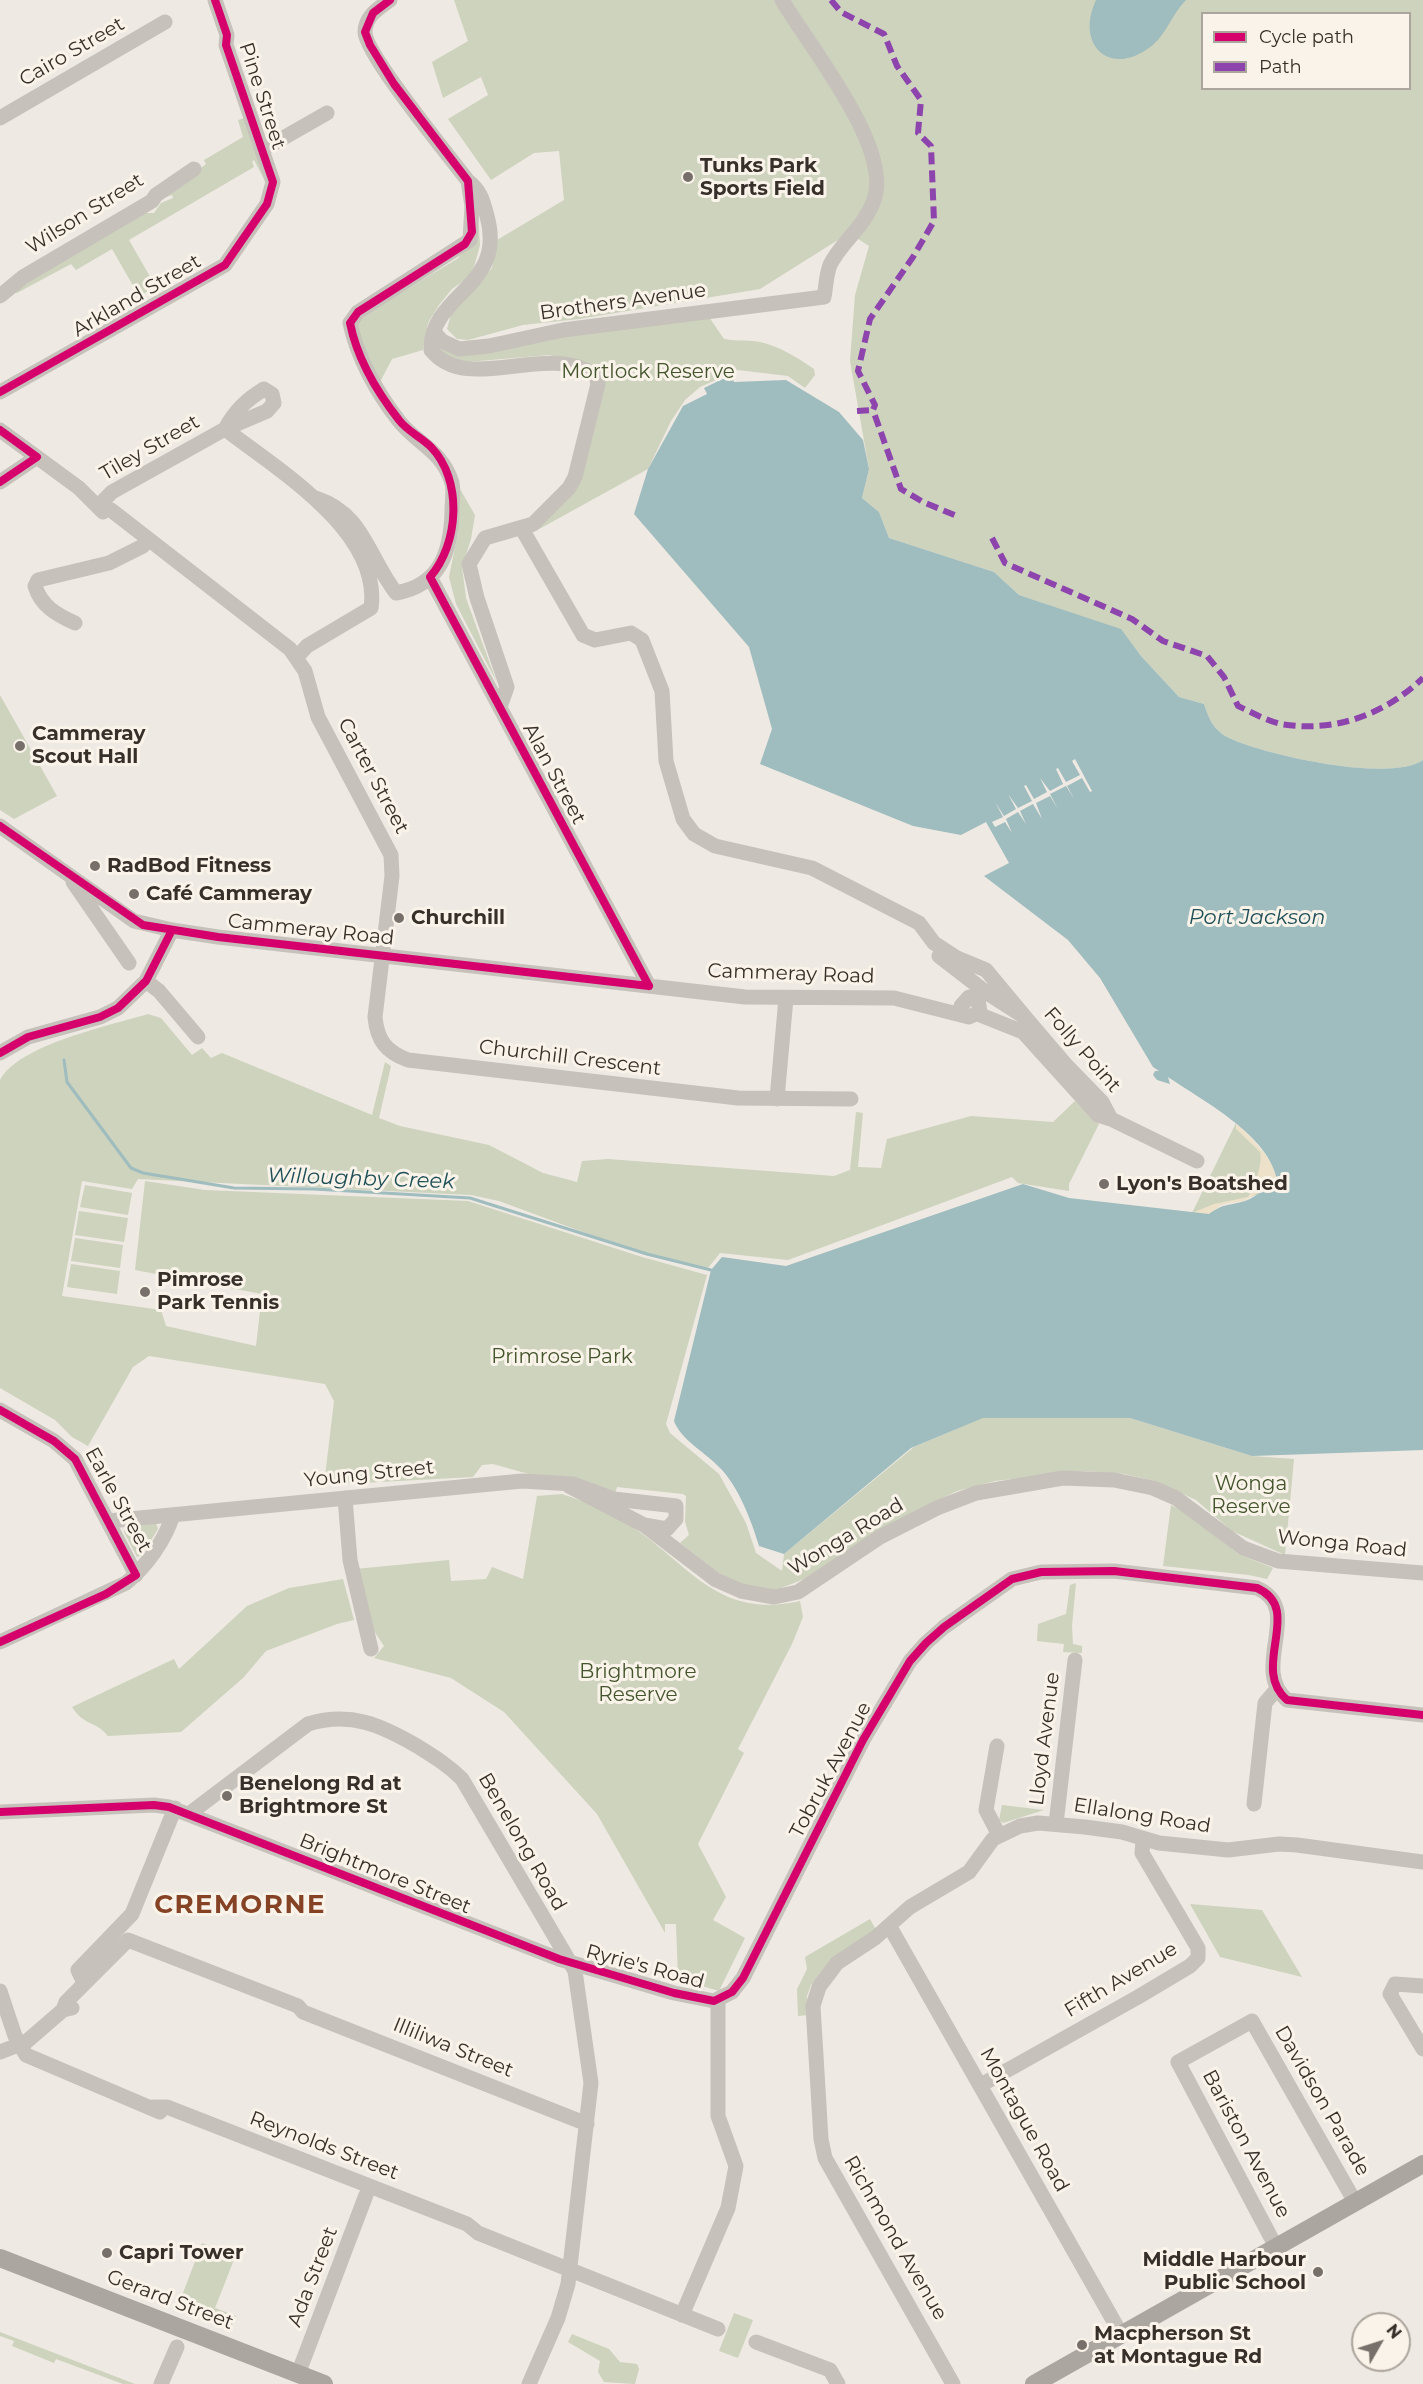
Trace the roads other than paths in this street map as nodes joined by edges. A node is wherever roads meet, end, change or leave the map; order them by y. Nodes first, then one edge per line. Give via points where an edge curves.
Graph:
1 (215, 0) edge
2 (390, 0) edge
3 (782, 0) edge
4 (165, 22) dead end
5 (227, 35) junction
6 (327, 113) dead end
7 (0, 118) edge
8 (271, 146) junction
9 (194, 169) dead end
10 (468, 181) junction
11 (267, 204) junction
12 (0, 296) edge
13 (434, 332) junction
14 (0, 392) edge
15 (0, 430) edge
16 (37, 458) junction
17 (0, 482) edge
18 (315, 498) junction
19 (99, 505) junction
20 (522, 529) junction
21 (143, 546) junction
22 (430, 577) junction
23 (75, 623) dead end
24 (296, 658) junction
25 (500, 707) junction
26 (2, 832) edge
27 (69, 874) junction
28 (103, 899) junction
29 (93, 913) junction
30 (172, 930) junction
31 (934, 943) junction
32 (382, 954) junction
33 (129, 963) dead end
34 (146, 981) junction
35 (649, 986) junction
36 (786, 998) junction
37 (975, 999) junction
38 (1026, 1018) junction
39 (198, 1037) dead end
40 (0, 1053) edge
41 (777, 1099) junction
42 (851, 1099) dead end
43 (1104, 1117) junction
44 (1197, 1161) dead end
45 (0, 1410) edge
46 (569, 1486) junction
47 (345, 1498) junction
48 (173, 1515) junction
49 (109, 1521) junction
50 (644, 1525) junction
51 (1423, 1573) edge
52 (136, 1575) junction
53 (0, 1642) edge
54 (371, 1649) dead end
55 (1075, 1660) dead end
56 (1276, 1690) junction
57 (1423, 1715) edge
58 (997, 1746) dead end
59 (1254, 1804) dead end
60 (182, 1811) junction
61 (0, 1812) edge
62 (1056, 1824) junction
63 (999, 1835) junction
64 (1143, 1840) junction
65 (1423, 1862) edge
66 (890, 1927) junction
67 (569, 1962) junction
68 (84, 1983) junction
69 (1423, 1986) edge
70 (0, 1990) edge
71 (716, 2001) junction
72 (63, 2010) junction
73 (303, 2012) junction
74 (20, 2046) junction
75 (1423, 2049) edge
76 (0, 2052) edge
77 (1178, 2062) joint
78 (981, 2085) junction
79 (153, 2107) junction
80 (587, 2124) junction
81 (1423, 2164) edge
82 (366, 2195) junction
83 (1355, 2202) junction
84 (478, 2233) junction
85 (1276, 2247) junction
86 (0, 2258) edge
87 (569, 2269) junction
88 (682, 2315) junction
89 (718, 2328) dead end
90 (1121, 2334) junction
91 (756, 2342) dead end
92 (177, 2347) dead end
93 (298, 2374) junction
94 (161, 2384) edge
95 (324, 2384) edge
96 (530, 2384) edge
97 (838, 2384) edge
98 (953, 2384) edge
99 (1034, 2384) edge

1 - 5 street, Pine Street
2 - 10 street via 369,19 365,32 369,45
3 - 13 street, Brothers Avenue via 846,98 870,151 876,176 875,198 859,229 830,267 824,297 563,330 459,349
4 - 7 street, Cairo Street
5 - 8 street, Pine Street via 234,42
5 - 11 street, Pine Street via 226,45 273,182
6 - 8 street
8 - 11 street, Pine Street via 282,188 278,198
9 - 12 street, Wilson Street via 152,201 23,277
10 - 13 street via 479,190 489,223 489,247 476,281 444,310
10 - 22 street via 472,206 470,240 358,312 350,323 362,362 400,422 432,448 452,484 449,546
11 - 14 street, Arkland Street via 225,266
13 - 20 street via 431,350 446,364 460,369 548,362 588,369 596,376 598,384 575,477 569,488
15 - 16 street, Carter Street
16 - 17 street
16 - 19 street, Carter Street
18 - 19 street, Tiley Street via 225,429 112,492
18 - 22 street via 339,507 350,518 396,593
18 - 24 street via 340,522 368,571 374,592 371,608 307,646
19 - 21 street, Carter Street via 105,517
19 - 24 street, Carter Street via 111,510 291,649
20 - 25 street via 485,538 469,564 507,687
20 - 31 street via 583,635 595,640 631,633 642,640 662,691 666,761 683,819 694,834 715,846 812,868 919,923
21 - 23 street via 109,563 38,580 35,586 46,606
21 - 24 street, Carter Street via 286,655
22 - 25 street, Alan Street
24 - 32 street, Carter Street via 305,671 318,717 391,855
25 - 35 street, Alan Street
26 - 27 street, Cammeray Road
27 - 28 street, Cammeray Road
27 - 29 street
28 - 29 street
28 - 30 street, Cammeray Road via 142,925
29 - 33 street
30 - 32 street, Cammeray Road
30 - 34 street
31 - 37 street via 935,952
31 - 38 street via 986,970
32 - 35 street, Cammeray Road
32 - 41 street, Churchill Crescent via 376,1032 393,1055 408,1060 738,1098
34 - 39 street
34 - 40 street via 109,1013 28,1037
35 - 36 street, Cammeray Road
36 - 37 street, Cammeray Road via 894,998 931,1006
36 - 41 street
37 - 38 street, Folly Point
37 - 43 street, Folly Point via 1023,1032
38 - 43 street, Folly Point via 1102,1102
41 - 42 street, Churchill Crescent
43 - 44 street, Folly Point
45 - 49 street, Earle Street via 67,1450
46 - 47 street, Young Street via 522,1480
46 - 50 street, Young Street
46 - 50 street, Young Street via 614,1498 676,1506 676,1519 667,1529
47 - 48 street, Young Street
47 - 54 street via 350,1560
48 - 49 street, Young Street
48 - 52 street
49 - 52 street, Earle Street
50 - 51 street, Wonga Road via 716,1580 741,1591 774,1597 798,1592 880,1537 976,1493 1063,1478 1114,1480 1153,1488 1176,1498 1243,1548 1278,1562
52 - 53 street via 113,1591
55 - 62 street, Lloyd Avenue
56 - 57 street via 1297,1703
56 - 59 street via 1265,1702
56 - 71 street, Tobruk Avenue via 1271,1678 1278,1613 1272,1600 1257,1588 1170,1576 1078,1570 1041,1572 1012,1579 944,1627 910,1661 863,1740 757,1952 736,1988
58 - 63 street via 986,1810
60 - 61 street via 154,1805
60 - 67 street, Brightmore Street
60 - 67 street, Benelong Road via 308,1724 347,1718 379,1725 450,1766 462,1779
60 - 68 street via 132,1914 78,1970
62 - 63 street, Ellalong Road via 1020,1826
62 - 64 street, Ellalong Road via 1109,1830
63 - 66 street via 969,1872 910,1907
64 - 65 street, Ellalong Road via 1228,1850 1297,1845
64 - 78 street, Fifth Avenue via 1143,1853 1198,1948 1198,1958 1164,1982
66 - 78 street, Montague Road
66 - 98 street, Richmond Avenue via 837,1963 815,1995 821,2139 831,2170
67 - 71 street, Ryrie's Road via 674,1993
67 - 80 street, Benelong Road via 575,1971 591,2083
68 - 72 street, Illiliwa Street
68 - 73 street, Illiliwa Street via 128,1940 298,2006
69 - 75 street via 1395,1984 1390,1994
70 - 74 street
71 - 88 street via 718,2116 736,2166 728,2208
72 - 73 street, Illiliwa Street via 71,2009 130,1950 296,2013
72 - 74 street, Illiliwa Street
73 - 80 street, Illiliwa Street
74 - 76 street, Illiliwa Street
74 - 79 street, Reynolds Street via 38,2062
77 - 83 street, Davidson Parade via 1252,2021
77 - 85 street, Bariston Avenue
78 - 90 street, Montague Road
79 - 82 street, Reynolds Street
79 - 84 street, Reynolds Street via 167,2107 467,2224
80 - 87 street, Benelong Road
81 - 83 main road
82 - 84 street, Reynolds Street via 465,2233
82 - 93 street, Ada Street
83 - 85 main road
84 - 87 street, Reynolds Street
85 - 90 main road
86 - 93 main road, Gerard Street
87 - 88 street, Reynolds Street
87 - 96 street, Benelong Road via 558,2318
88 - 89 street, Reynolds Street
90 - 99 main road
91 - 97 street via 830,2370
92 - 94 street
93 - 95 main road, Gerard Street

